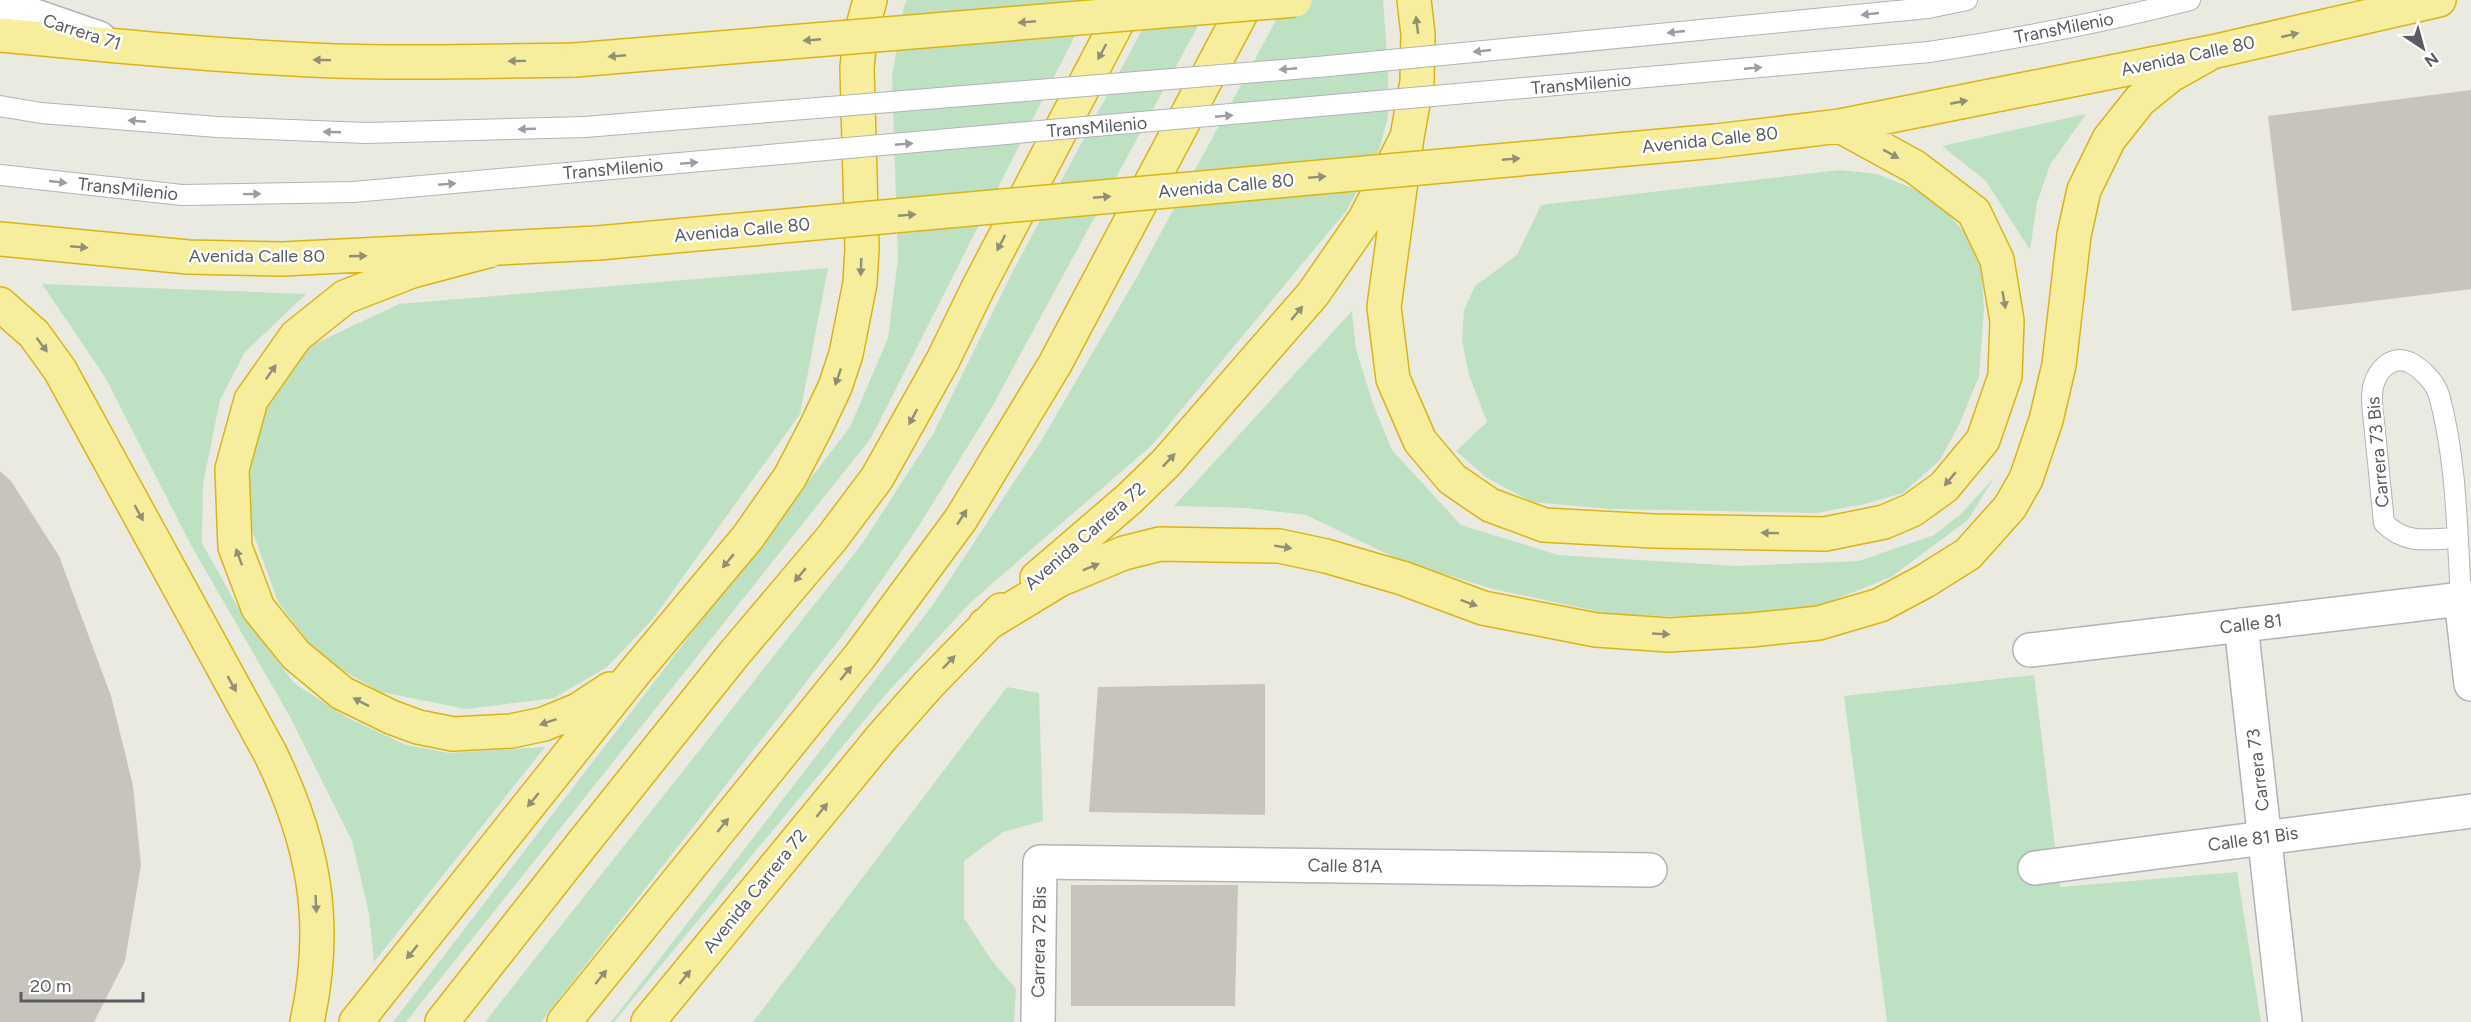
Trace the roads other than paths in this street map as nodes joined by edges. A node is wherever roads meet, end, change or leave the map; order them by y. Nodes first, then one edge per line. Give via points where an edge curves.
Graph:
1 (870, 0) edge
2 (1129, 0) edge
3 (1248, 0) edge
4 (1294, 0) edge
5 (1414, 0) edge
6 (1967, 0) edge
7 (2190, 0) edge
8 (2439, 0) edge
9 (0, 4) edge
10 (0, 35) edge
11 (129, 48) junction
12 (2212, 52) junction
13 (0, 106) edge
14 (1840, 126) junction
15 (1407, 137) junction
16 (0, 176) edge
17 (0, 239) edge
18 (491, 250) junction
19 (0, 304) edge
20 (2457, 538) junction
21 (2466, 599) edge
22 (985, 625) junction
23 (2241, 625) junction
24 (2030, 650) dead end
25 (635, 672) junction
26 (2471, 684) edge
27 (2471, 811) edge
28 (2266, 837) junction
29 (1040, 862) joint
30 (2035, 868) dead end
31 (1650, 870) dead end
32 (307, 1022) edge
33 (356, 1022) edge
34 (442, 1022) edge
35 (564, 1022) edge
36 (648, 1022) edge
37 (1038, 1022) edge
38 (2285, 1022) edge

1 -> 25 highway via 856,68 860,284 835,387 790,477 748,537
2 -> 34 highway via 913,417 877,478
35 -> 3 highway via 860,656 961,519 1054,364
4 -> 11 highway, bridge via 575,60 313,60
15 -> 5 highway, Avenida Carrera 72 via 1417,82
6 -> 13 lane, bridge via 1928,8 1318,67 585,127 366,133 217,127 41,113
16 -> 7 lane, TransMilenio, bridge via 182,195 353,192 1929,52 1987,44
12 -> 8 highway, Avenida Calle 80
9 - 11 street, Carrera 71
10 - 11 highway
14 -> 12 highway, Avenida Calle 80
22 -> 12 highway via 1059,580 1124,553 1160,544 1279,546 1391,575 1483,608 1596,630 1669,635 1751,630 1819,623 1880,605 1968,554 2010,507 2026,479 2059,365 2074,235 2084,190 2109,139 2140,100 2171,75
14 -> 15 highway via 1915,167 1974,212 1997,260 2007,321 2005,376 1983,440 1944,487 1912,510 1884,522 1825,534 1544,525 1490,505 1452,479 1420,441 1393,379 1383,307
18 -> 14 highway, Avenida Calle 80, bridge via 1716,141
22 -> 15 highway, Avenida Carrera 72 via 1129,499 1206,419 1313,294 1365,219
17 -> 18 highway, Avenida Calle 80 via 188,257 283,259
25 -> 18 highway via 579,710 544,724 512,731 453,734 418,727 342,693 296,655 258,608 235,547 232,469 251,400 296,336 345,297 412,271
19 -> 32 highway via 34,334 60,370 289,791 316,890 318,934
20 - 20 lane, Carrera 73 Bis via 2452,468 2438,393 2426,375 2408,362 2392,361 2381,369 2373,387 2384,523 2407,539
20 - 21 lane, Carrera 73 Bis
21 - 23 street, Calle 81
21 - 26 street, Carrera 73 Bis
36 -> 22 highway, Avenida Carrera 72 via 882,737
23 - 24 street, Calle 81
23 - 28 street, Carrera 73
25 -> 33 highway
27 - 28 street, Calle 81 Bis
28 - 30 street, Calle 81 Bis
28 - 38 street, Carrera 73
29 - 31 street, Calle 81A
29 - 37 street, Carrera 72 Bis

